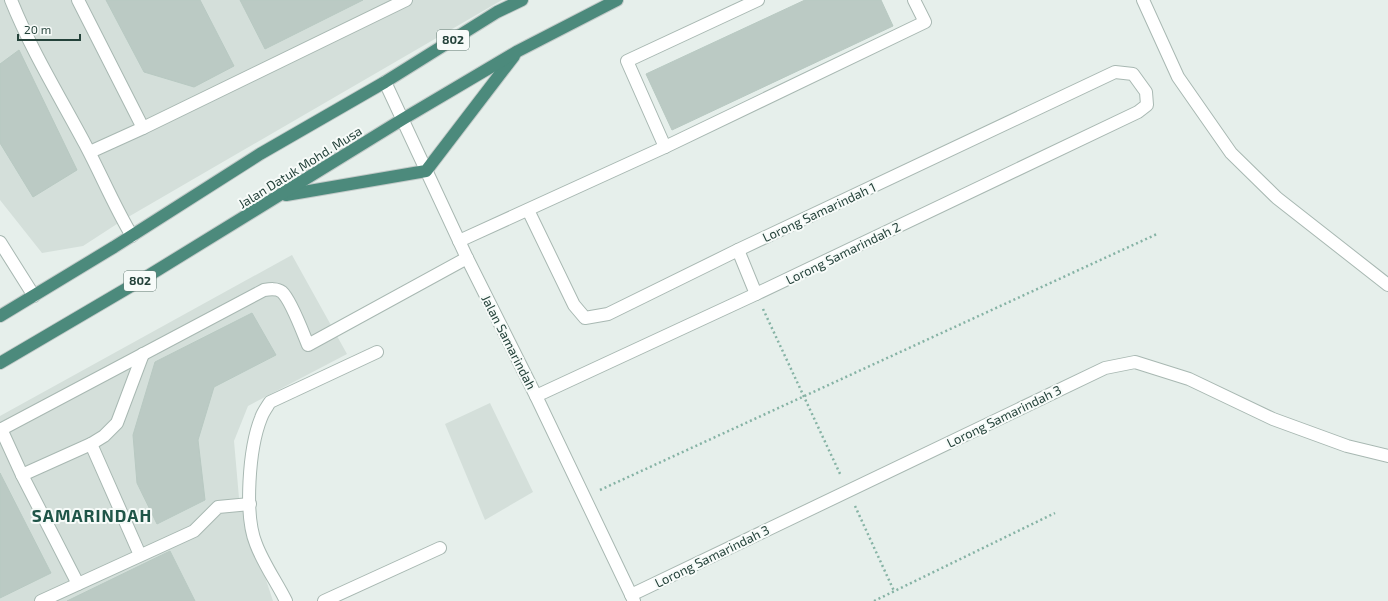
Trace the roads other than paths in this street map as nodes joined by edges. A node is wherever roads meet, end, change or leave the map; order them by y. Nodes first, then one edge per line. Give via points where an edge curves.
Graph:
1 (11, 0) edge
2 (78, 0) edge
3 (406, 0) edge
4 (522, 0) edge
5 (617, 0) edge
6 (758, 0) edge
7 (914, 0) edge
8 (1143, 0) edge
9 (518, 51) junction
10 (385, 82) junction
11 (1147, 104) joint
12 (403, 119) junction
13 (143, 128) junction
14 (666, 147) junction
15 (90, 152) junction
16 (426, 171) junction
17 (279, 196) junction
18 (528, 210) junction
19 (132, 236) junction
20 (459, 241) junction
21 (0, 242) edge
22 (738, 250) junction
23 (467, 258) junction
24 (1388, 285) edge
25 (756, 294) junction
26 (34, 296) junction
27 (0, 316) edge
28 (377, 352) dead end
29 (143, 354) junction
30 (0, 362) edge
31 (536, 396) junction
32 (0, 430) edge
33 (91, 444) junction
34 (1388, 456) edge
35 (22, 475) junction
36 (250, 504) junction
37 (440, 548) dead end
38 (140, 555) junction
39 (78, 584) junction
40 (633, 598) edge
41 (41, 601) edge
42 (286, 601) edge
43 (324, 601) edge

1 - 15 street via 21,25
2 - 13 street
3 - 13 street
4 - 10 highway, 802 via 496,12
5 - 9 highway, Jalan Datuk Mohd. Musa / 802
6 - 14 street via 627,61
7 - 14 street via 925,22
8 - 24 street via 1178,77 1231,153 1277,198
9 - 12 highway, Jalan Datuk Mohd. Musa / 802
9 - 16 highway
10 - 12 street, Jalan Samarindah
10 - 19 highway, 802 via 260,154
11 - 22 street, Lorong Samarindah 1 via 1146,92 1133,74 1115,72
11 - 25 street, Lorong Samarindah 2 via 1138,112
12 - 16 street, Jalan Samarindah
12 - 17 highway, Jalan Datuk Mohd. Musa / 802
13 - 15 street
14 - 18 street
15 - 19 street via 108,193
16 - 17 highway
16 - 20 street, Jalan Samarindah
17 - 30 highway, Jalan Datuk Mohd. Musa / 802
18 - 20 street
18 - 22 street, Lorong Samarindah 1 via 574,305 585,318 608,314
19 - 26 highway, 802
20 - 23 street, Jalan Samarindah
21 - 26 street
22 - 25 street
23 - 29 street via 308,345 288,299 275,289 264,290
23 - 31 street, Jalan Samarindah
25 - 31 street, Lorong Samarindah 2
26 - 27 highway, 802
28 - 36 street via 270,402 261,417 253,447
29 - 32 street
29 - 33 street via 116,423 104,436
31 - 40 street, Jalan Samarindah
32 - 35 street
33 - 35 street
33 - 38 street
34 - 40 street, Lorong Samarindah 3 via 1324,438 1273,419 1189,379 1135,362 1106,368 848,491
35 - 39 street
36 - 38 street via 218,507 194,531
36 - 42 street via 249,519 256,544
37 - 43 street
38 - 39 street
39 - 41 street

